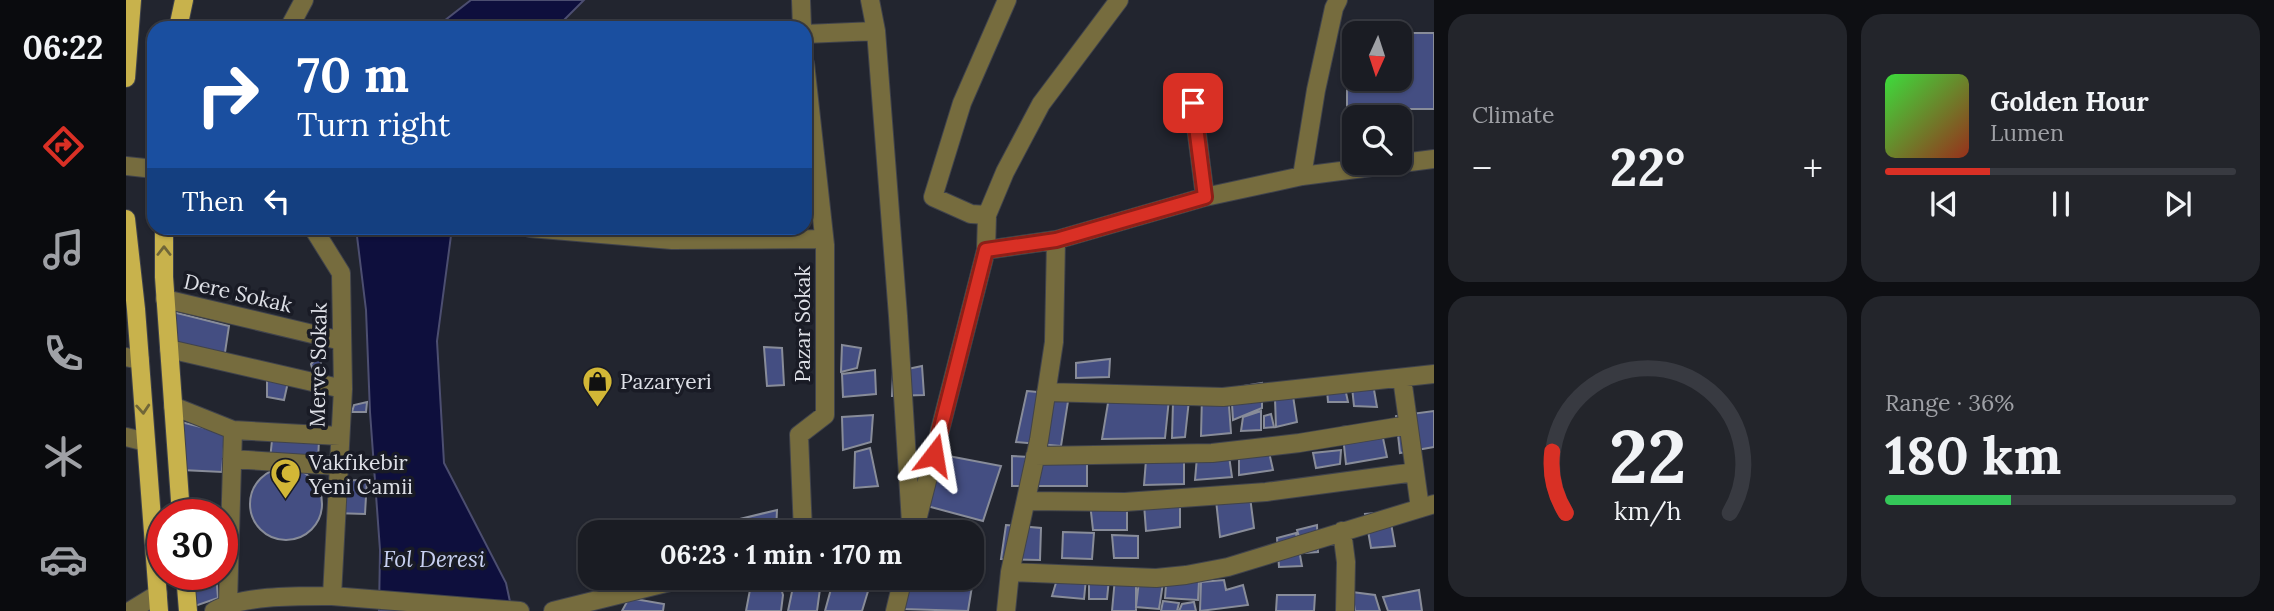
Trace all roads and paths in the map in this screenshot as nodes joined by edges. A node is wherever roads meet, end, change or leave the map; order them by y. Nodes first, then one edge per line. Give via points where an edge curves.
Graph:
1 (132, 0) edge
2 (184, 0) edge
3 (304, 0) edge
4 (801, 0) edge
5 (870, 0) edge
6 (1007, 0) edge
7 (1119, 0) edge
8 (1338, 0) edge
9 (180, 21) edge
10 (293, 21) edge
11 (802, 21) edge
12 (876, 31) junction
13 (812, 34) edge
14 (126, 78) edge
15 (1193, 103) dead end
16 (812, 128) edge
17 (1434, 159) edge
18 (126, 166) edge
19 (147, 168) edge
20 (1302, 176) junction
21 (1205, 197) junction
22 (987, 215) junction
23 (126, 219) edge
24 (164, 235) edge
25 (317, 235) edge
26 (613, 235) edge
27 (824, 239) junction
28 (1056, 240) junction
29 (986, 250) junction
30 (165, 299) junction
31 (342, 341) junction
32 (169, 349) junction
33 (133, 358) edge
34 (1434, 374) edge
35 (1402, 378) junction
36 (343, 389) junction
37 (1046, 392) junction
38 (173, 406) junction
39 (1408, 425) junction
40 (233, 430) junction
41 (340, 436) junction
42 (126, 438) edge
43 (146, 442) junction
44 (1035, 456) junction
45 (232, 459) junction
46 (339, 466) junction
47 (1415, 472) junction
48 (180, 499) edge
49 (1026, 501) junction
50 (1427, 506) edge
51 (803, 520) edge
52 (912, 520) edge
53 (916, 520) edge
54 (1342, 531) junction
55 (1010, 572) junction
56 (186, 590) edge
57 (638, 590) edge
58 (900, 590) edge
59 (332, 596) junction
60 (159, 603) edge
61 (302, 603) edge
62 (372, 603) edge
63 (221, 607) edge
64 (130, 611) edge
65 (188, 611) edge
66 (513, 611) edge
67 (520, 611) edge
68 (553, 611) edge
69 (895, 611) edge
70 (1006, 611) edge
71 (1345, 611) edge

1 - 14 main road
2 - 9 main road
3 - 10 street
4 - 11 street
5 - 12 street
6 - 22 street via 962,103 933,197 971,214
7 - 22 street via 1041,104
8 - 20 street via 1316,90
12 - 13 street
12 - 52 street
15 - 21 street
16 - 27 street, Pazar Sokak
17 - 20 street
18 - 19 street
20 - 21 street
21 - 28 street
22 - 29 street
23 - 33 main road
30 -> 24 main road
25 - 31 street, Merve Sokak via 341,273
26 - 27 street via 672,240
27 - 51 street, Pazar Sokak via 825,415 799,435
28 - 29 street
28 - 37 street via 1054,342
29 - 53 street
30 - 31 street, Dere Sokak
30 - 32 main road
31 - 36 street, Merve Sokak
32 - 36 street
32 - 38 main road
33 -> 43 main road
34 - 35 street
35 - 37 street via 1223,397
35 - 39 street
36 - 41 street, Merve Sokak
37 - 44 street
38 - 40 street
38 - 48 main road
39 - 44 street via 1212,453
39 - 47 street
40 - 41 street
40 - 45 street
41 - 46 street, Merve Sokak
42 - 43 street
43 - 60 main road
44 - 49 street
45 - 46 street
45 - 63 street
46 - 59 street, Merve Sokak
47 - 49 street via 1266,492 1125,502
47 - 50 street
49 - 55 street
50 - 54 street
54 - 55 street via 1228,567 1186,575 1156,578
54 - 71 street
55 - 70 street
56 - 65 main road
57 - 68 street
58 - 69 street
59 - 61 street
59 - 62 street
60 - 64 street
61 - 63 street
62 - 66 street
66 - 67 street

